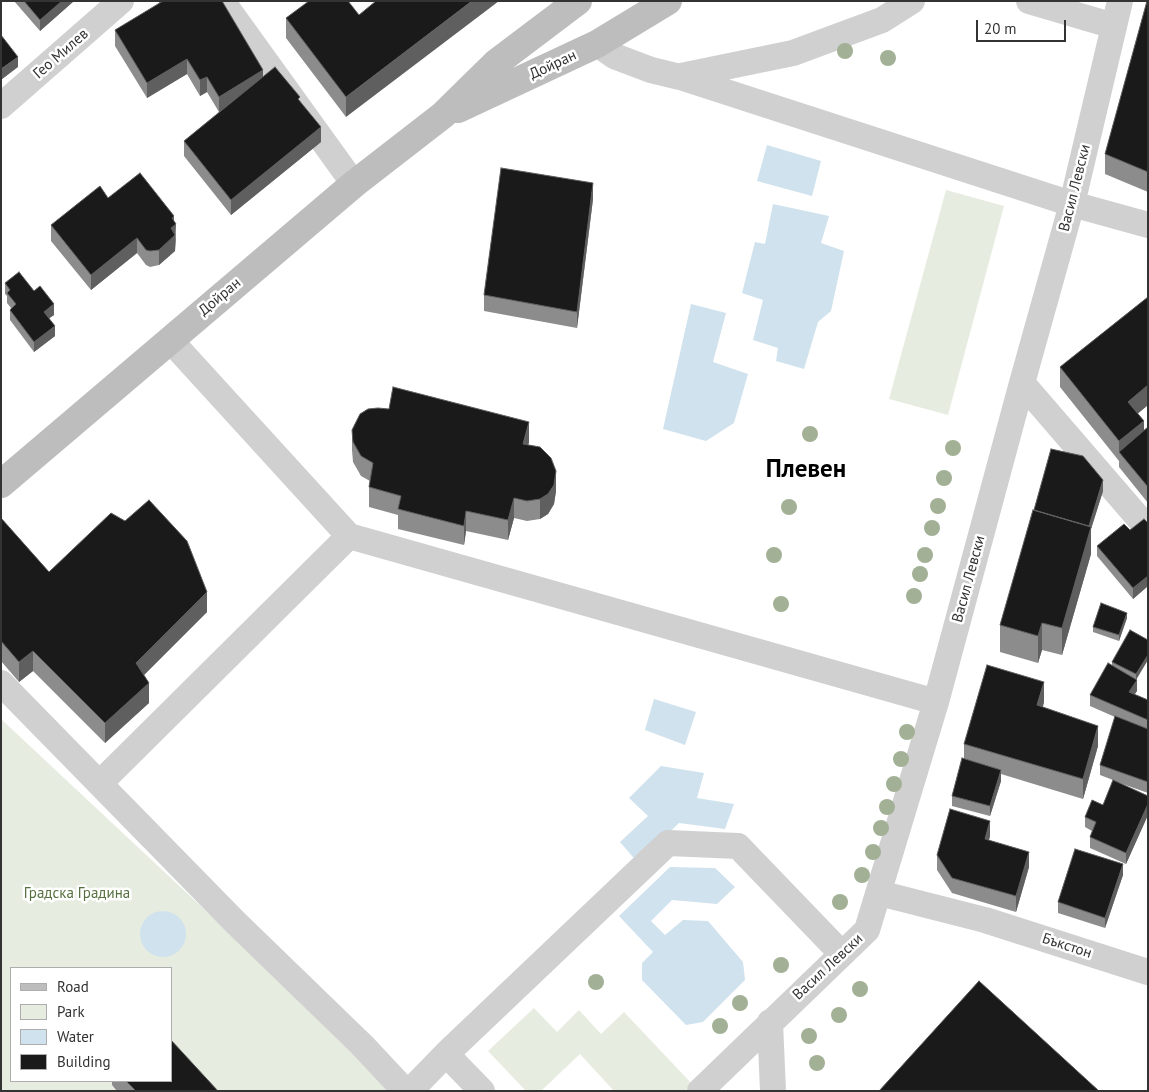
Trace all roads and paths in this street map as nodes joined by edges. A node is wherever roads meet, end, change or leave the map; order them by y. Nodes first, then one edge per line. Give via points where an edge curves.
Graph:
1 (121, 1) edge
2 (222, 1) edge
3 (578, 1) edge
4 (668, 1) edge
5 (912, 1) edge
6 (1029, 1) edge
7 (1117, 14) edge
8 (603, 41) junction
9 (680, 76) junction
10 (1, 106) edge
11 (443, 115) junction
12 (354, 184) junction
13 (1072, 204) junction
14 (1148, 225) edge
15 (170, 340) junction
16 (1022, 383) junction
17 (1, 484) edge
18 (1148, 529) edge
19 (349, 536) junction
20 (1, 683) edge
21 (936, 702) junction
22 (100, 784) junction
23 (879, 892) junction
24 (842, 954) junction
25 (1148, 972) edge
26 (770, 1022) junction
27 (446, 1054) junction
28 (405, 1091) edge
29 (410, 1091) edge
30 (482, 1091) edge
31 (700, 1091) edge
32 (773, 1091) edge

1 - 10 street, Гео Милев
2 - 12 street
3 - 11 main road, Дойран via 496,63
4 - 8 main road, Дойран
5 - 9 street via 882,20 793,53
6 - 7 street
7 - 13 street, Васил Левски
8 - 9 street via 614,56 651,70
8 - 11 main road, Дойран
9 - 13 street
11 - 12 main road, Дойран
12 - 15 main road, Дойран
13 - 14 street
13 - 16 street, Васил Левски
15 - 17 main road, Дойран
15 - 19 street
16 - 18 street
16 - 21 street, Васил Левски
19 - 21 street
19 - 22 street
20 - 22 street
21 - 23 street, Васил Левски
22 - 28 street
23 - 24 street, Васил Левски via 867,930
23 - 25 street, Бъкстон via 985,920
24 - 26 street, Васил Левски
24 - 27 street via 738,846 668,843
26 - 31 street, Васил Левски
26 - 32 street
27 - 29 street
27 - 30 street

